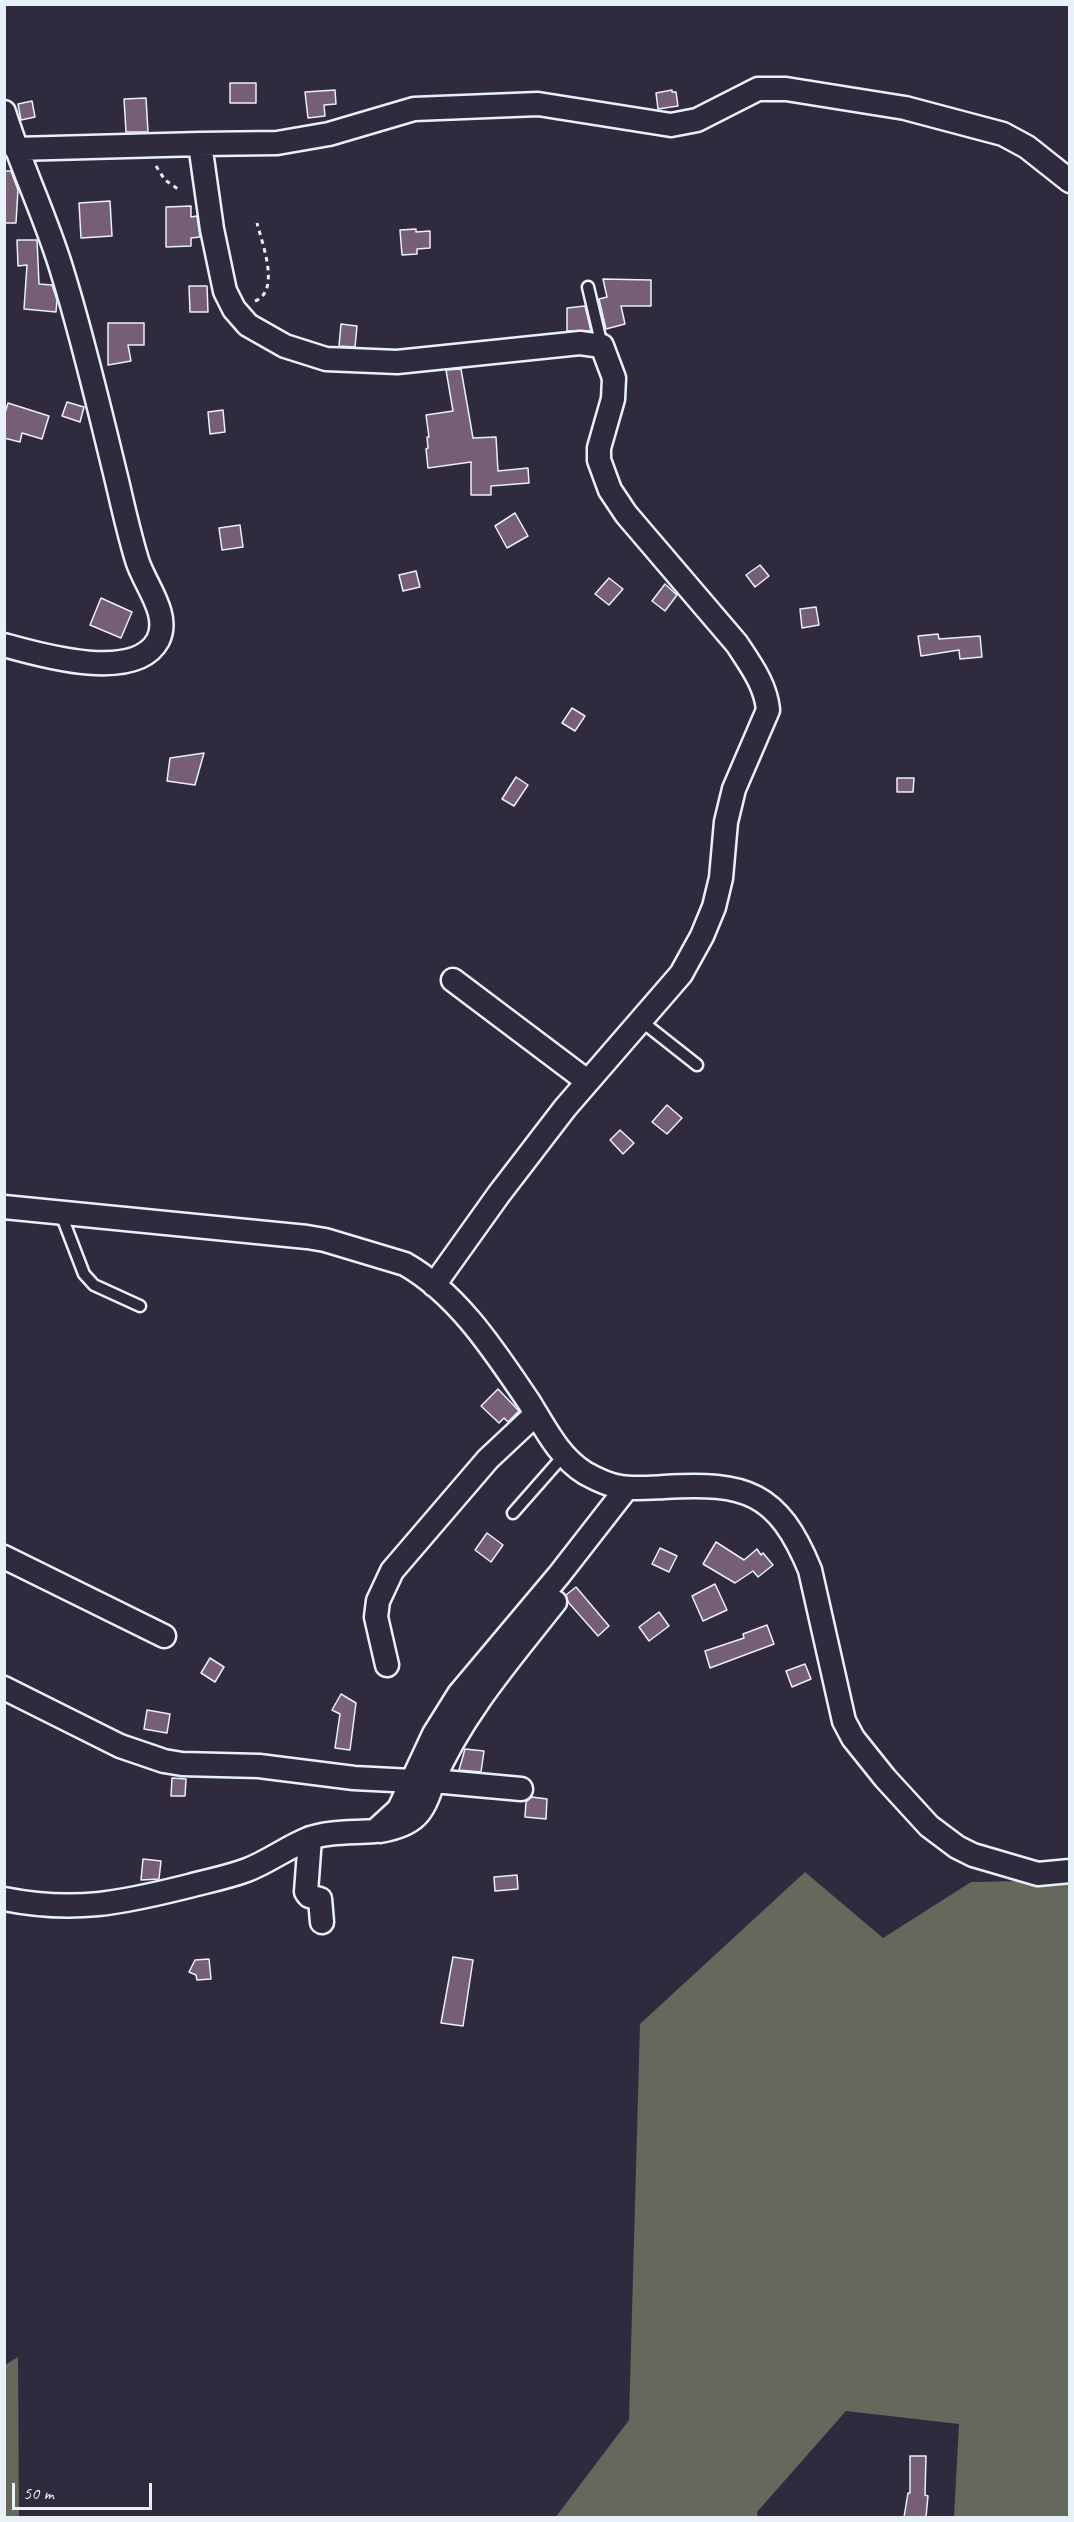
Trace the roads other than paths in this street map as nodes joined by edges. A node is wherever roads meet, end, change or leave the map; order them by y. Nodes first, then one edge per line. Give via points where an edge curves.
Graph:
1 (4, 112) edge
2 (200, 144) junction
3 (16, 149) junction
4 (1070, 181) edge
5 (588, 287) dead end
6 (602, 346) junction
7 (4, 645) edge
8 (453, 980) dead end
9 (640, 1020) junction
10 (697, 1065) dead end
11 (587, 1081) junction
12 (4, 1207) edge
13 (61, 1213) junction
14 (434, 1285) junction
15 (140, 1306) dead end
16 (536, 1414) junction
17 (564, 1455) junction
18 (626, 1489) junction
19 (513, 1513) dead end
20 (4, 1557) edge
21 (555, 1602) dead end
22 (164, 1636) dead end
23 (387, 1665) dead end
24 (4, 1688) edge
25 (422, 1781) junction
26 (521, 1789) dead end
27 (310, 1838) junction
28 (1070, 1871) edge
29 (4, 1899) edge
30 (322, 1922) dead end

1 - 3 street
2 - 3 street
2 - 4 street via 277,143 329,134 414,108 538,104 671,125 697,120 758,89 786,88 904,108 1003,134 1027,147
2 - 6 street via 225,291 248,325 285,346 326,359 397,362 580,343
3 - 7 street via 63,273 137,561 162,624 158,641 140,657 119,663 96,665
5 - 6 lane
6 - 9 street via 614,378 613,399 598,448 610,490 737,644 767,697 768,710 734,789 726,822 721,878 702,936 681,974
8 - 11 street
9 - 10 lane
9 - 11 street
11 - 14 street
12 - 13 street
13 - 14 street via 325,1240 405,1264
13 - 15 lane via 89,1280
14 - 16 street via 482,1335
16 - 17 street
16 - 23 street via 488,1459 392,1571 378,1601 376,1617
17 - 18 street via 598,1480
17 - 19 lane
18 - 25 street via 459,1694 434,1734
18 - 28 street via 726,1487 763,1499 800,1547 810,1570 844,1721 868,1758 929,1826 957,1847 1038,1874
20 - 22 street
21 - 25 street
24 - 25 street via 120,1746 164,1761
25 - 26 street
25 - 27 street via 375,1831
27 - 29 street via 244,1871 128,1900 63,1907
27 - 30 street via 306,1892 320,1899

